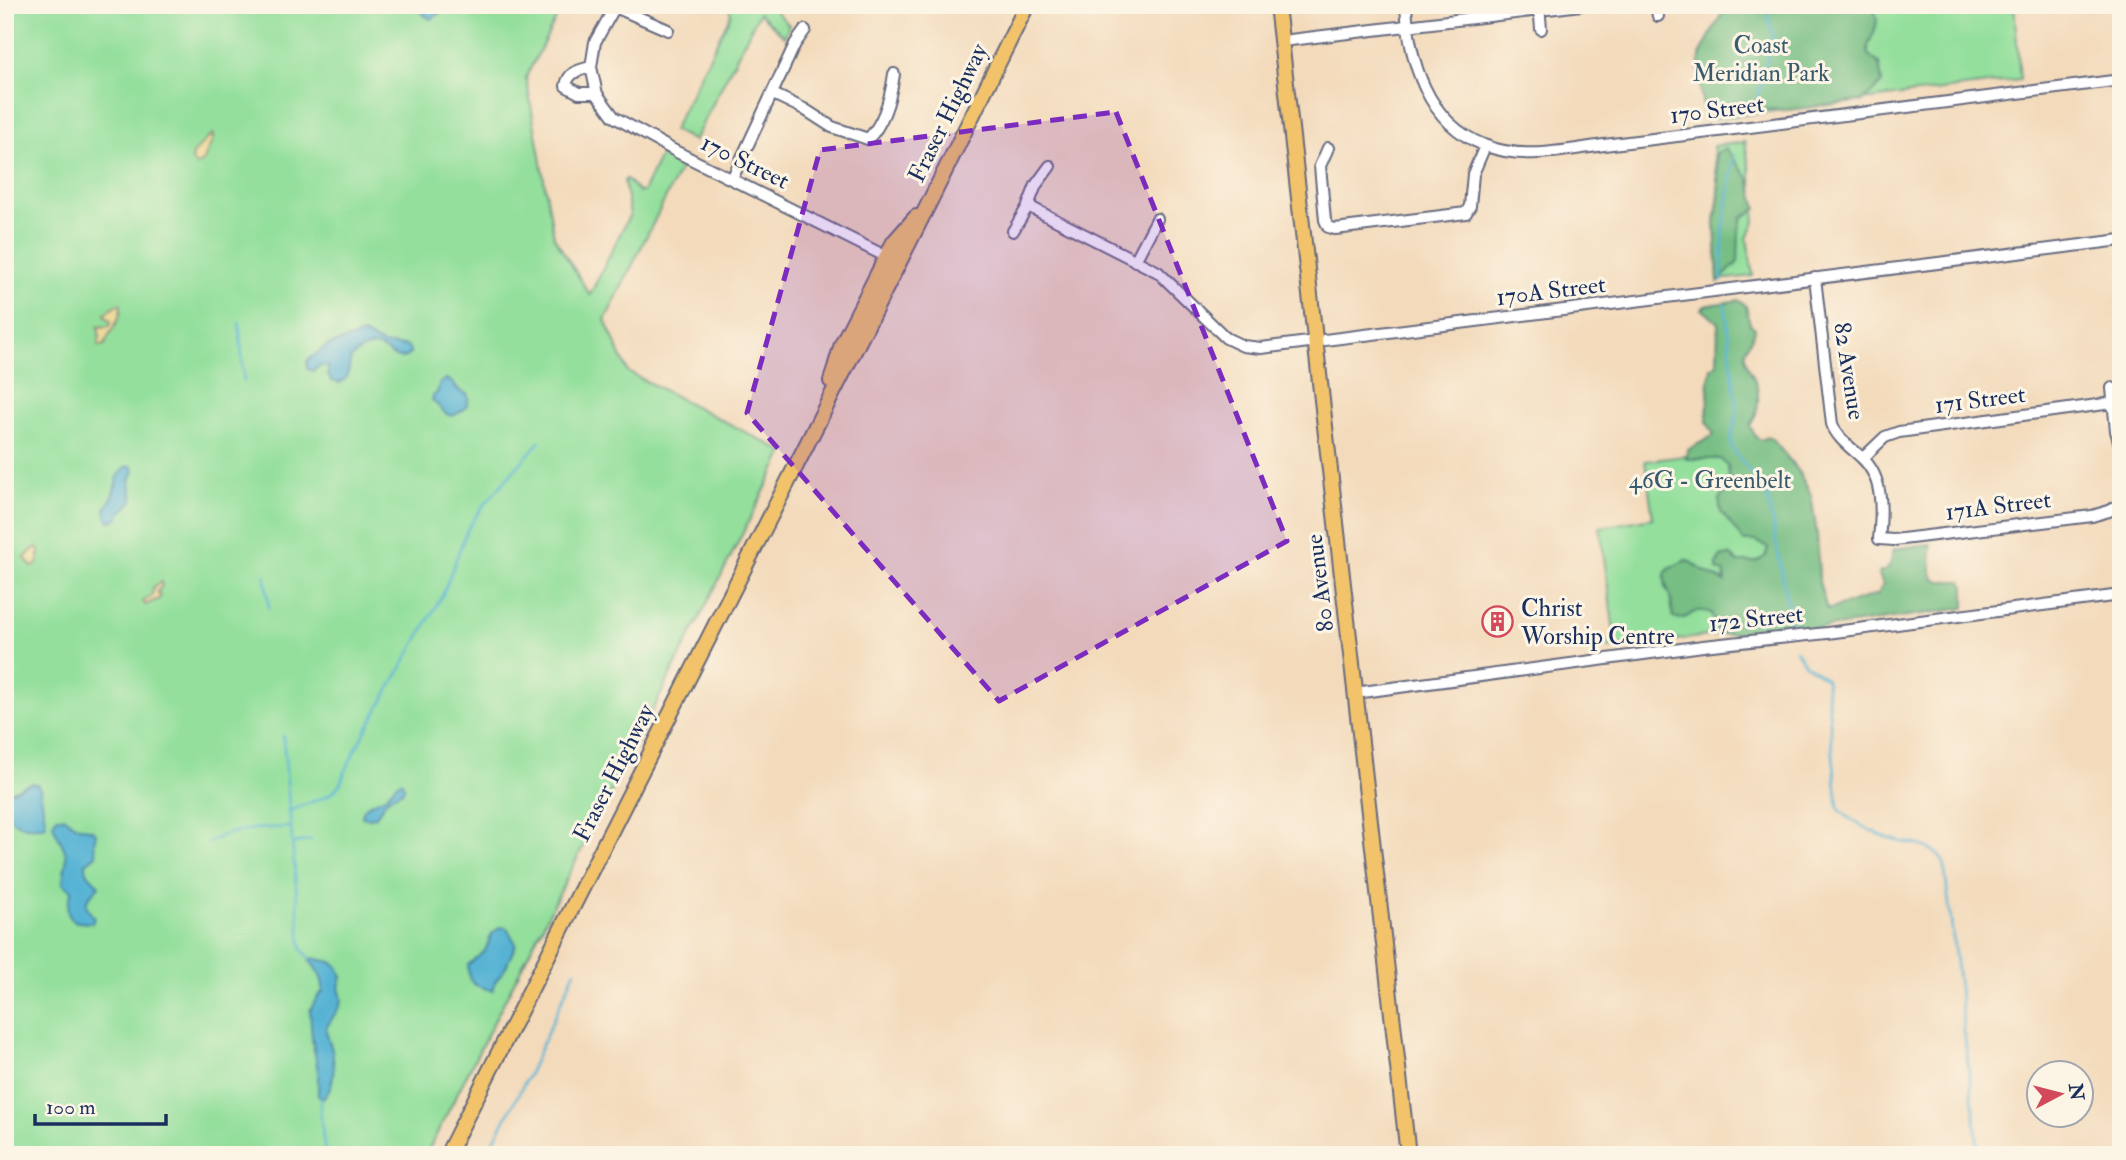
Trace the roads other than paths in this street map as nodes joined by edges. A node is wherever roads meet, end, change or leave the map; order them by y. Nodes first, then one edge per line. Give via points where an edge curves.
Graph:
1 (1027, 5) edge
2 (1277, 5) edge
3 (1406, 5) edge
4 (1581, 5) edge
5 (616, 6) edge
6 (1539, 8) edge
7 (1408, 26) junction
8 (1541, 29) dead end
9 (668, 30) dead end
10 (805, 30) dead end
11 (1282, 41) junction
12 (591, 67) junction
13 (894, 74) dead end
14 (2121, 80) edge
15 (596, 93) junction
16 (772, 94) junction
17 (1485, 146) junction
18 (1328, 148) dead end
19 (1050, 166) dead end
20 (732, 180) junction
21 (929, 203) junction
22 (1028, 206) junction
23 (1157, 219) dead end
24 (1013, 231) dead end
25 (2121, 240) edge
26 (887, 257) junction
27 (1135, 261) junction
28 (1815, 278) junction
29 (867, 297) junction
30 (859, 342) junction
31 (1315, 343) junction
32 (2112, 388) dead end
33 (2112, 403) junction
34 (822, 413) junction
35 (2121, 449) edge
36 (1863, 458) junction
37 (2121, 504) edge
38 (1879, 539) joint
39 (2121, 595) edge
40 (1355, 693) junction
41 (447, 1155) edge
42 (1408, 1155) edge

1 - 21 main road, Fraser Highway
2 - 11 main road, 80 Avenue
3 - 7 street, 170 Street
4 - 6 street
5 - 9 street
5 - 12 street via 594,43
6 - 7 street
6 - 8 street
7 - 11 street
7 - 17 street, 170 Street via 1415,66 1427,95 1445,118
10 - 16 street
11 - 31 main road, 80 Avenue
12 - 15 street
12 - 15 street via 572,74 566,86 579,93
13 - 16 street via 886,109 868,139 836,128
14 - 17 street, 170 Street via 1545,153
15 - 20 street, 170 Street via 621,121
16 - 20 street
17 - 18 street via 1473,174 1466,213 1344,229 1329,228 1325,220 1320,166
19 - 22 street
20 - 26 street, 170 Street
21 - 26 main road, Fraser Highway via 894,242
21 - 30 main road, Fraser Highway
22 - 24 street
22 - 27 street, 170A Street
23 - 27 street
25 - 28 street, 170A Street
26 - 29 main road, Fraser Highway
27 - 31 street, 170A Street via 1161,274 1232,341 1261,348
28 - 31 street, 170A Street
28 - 36 street, 82 Avenue via 1832,424 1839,437
29 - 30 main road via 856,334
29 - 34 main road, Fraser Highway via 842,344
30 - 34 main road, Fraser Highway
31 - 40 main road, 80 Avenue
32 - 33 street
33 - 35 street
33 - 36 street, 171 Street via 1899,432 1883,439
34 - 41 main road, Fraser Highway
36 - 38 street, 82 Avenue via 1878,483
37 - 38 street, 171A Street via 2092,516
39 - 40 street, 172 Street
40 - 42 main road, 80 Avenue

